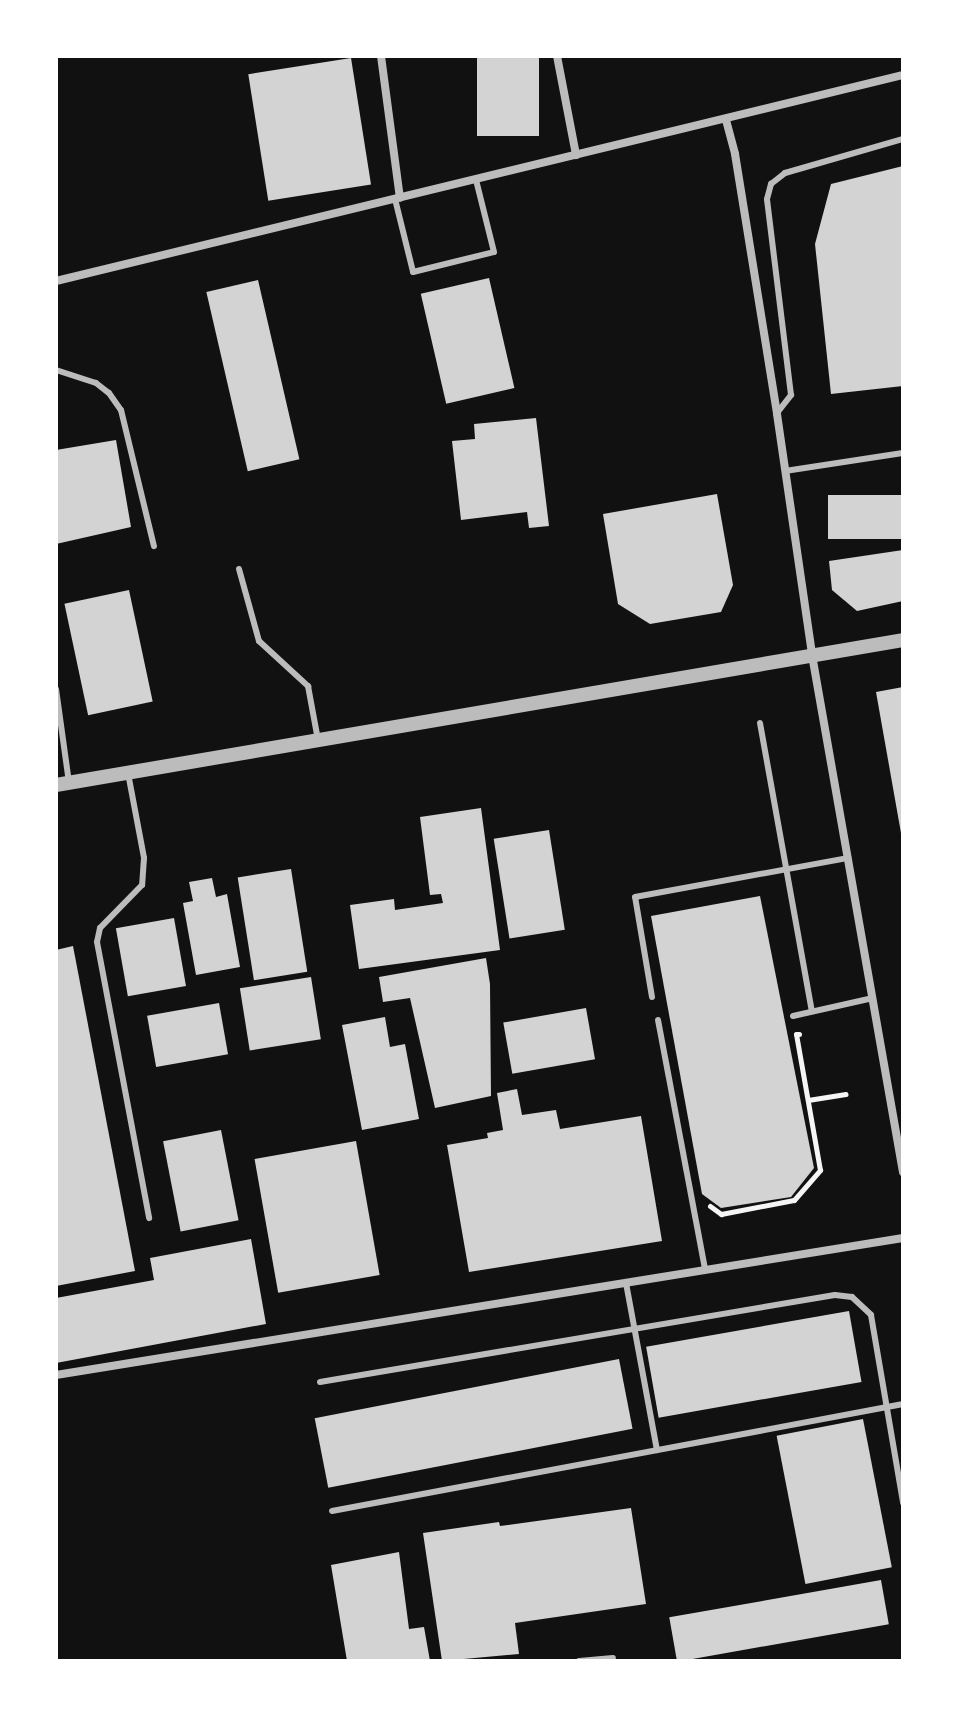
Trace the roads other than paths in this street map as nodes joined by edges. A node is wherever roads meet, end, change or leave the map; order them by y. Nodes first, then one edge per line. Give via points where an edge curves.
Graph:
1 (381, 56) edge
2 (557, 56) edge
3 (903, 75) edge
4 (726, 120) junction
5 (903, 139) edge
6 (576, 155) junction
7 (476, 180) junction
8 (397, 199) junction
9 (56, 281) edge
10 (56, 370) edge
11 (777, 414) junction
12 (903, 453) edge
13 (785, 471) junction
14 (154, 546) dead end
15 (239, 569) dead end
16 (903, 640) edge
17 (812, 655) junction
18 (56, 689) edge
19 (760, 723) dead end
20 (318, 740) junction
21 (128, 773) junction
22 (63, 784) edge
23 (848, 858) junction
24 (788, 870) junction
25 (652, 997) dead end
26 (873, 998) junction
27 (812, 1011) junction
28 (793, 1016) dead end
29 (658, 1020) dead end
30 (903, 1172) edge
31 (149, 1218) dead end
32 (903, 1238) edge
33 (705, 1269) junction
34 (626, 1283) junction
35 (634, 1329) junction
36 (56, 1375) edge
37 (320, 1382) dead end
38 (903, 1404) edge
39 (887, 1407) junction
40 (657, 1450) junction
41 (903, 1503) edge
42 (332, 1511) dead end
43 (613, 1658) dead end
44 (579, 1661) edge

1 - 8 street
2 - 6 street
3 - 4 street
4 - 6 street
4 - 11 street
5 - 11 lane via 785,173 771,184 767,199 791,395
6 - 7 street
7 - 8 street
7 - 8 lane via 494,252 413,272
8 - 9 street
10 - 14 lane via 96,383 121,410
11 - 13 street
12 - 13 lane
13 - 17 street
15 - 20 lane via 259,641 308,686
16 - 17 street
17 - 20 street
17 - 23 street
18 - 22 lane
19 - 24 lane
20 - 21 street
21 - 22 street
21 - 31 lane via 144,858 142,885 100,928 97,942
23 - 24 lane
23 - 26 street
24 - 25 lane via 635,897
24 - 27 lane
26 - 27 lane
26 - 30 street
27 - 28 lane
29 - 33 lane
32 - 33 street
33 - 34 street
34 - 35 lane
34 - 36 street
35 - 37 lane
35 - 39 lane via 835,1295 852,1297 871,1315
35 - 40 lane
38 - 39 lane
39 - 40 lane
39 - 41 lane
40 - 42 lane
43 - 44 lane

